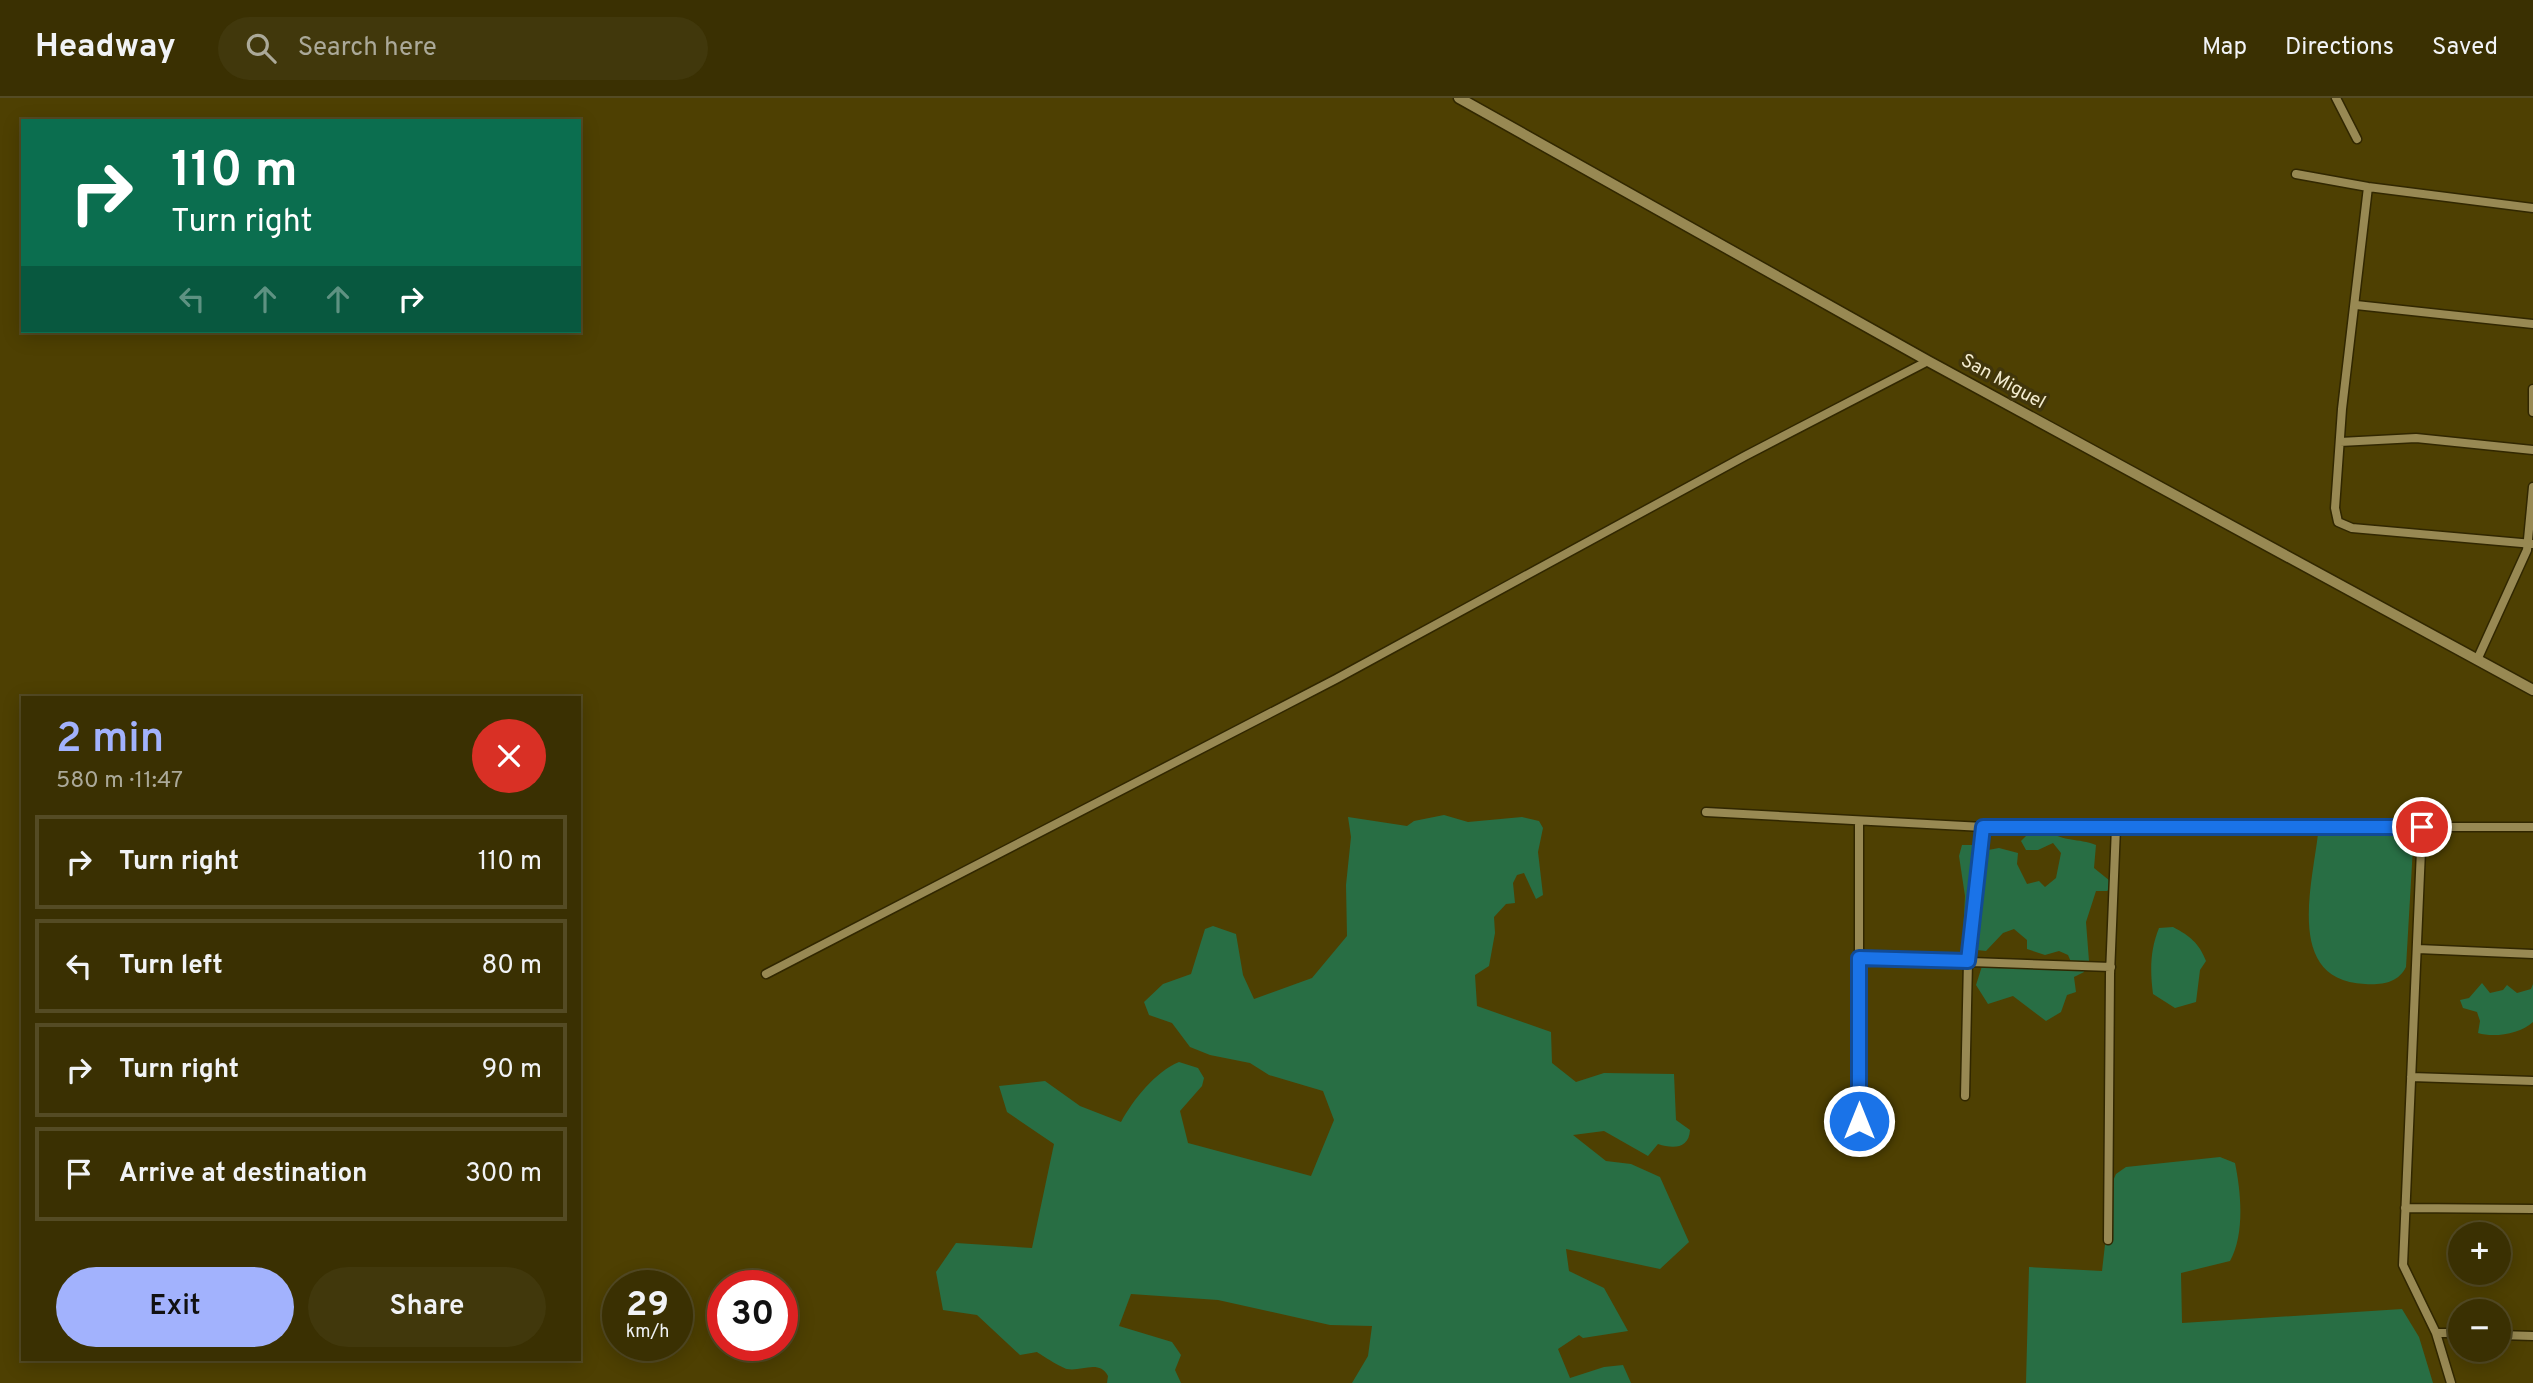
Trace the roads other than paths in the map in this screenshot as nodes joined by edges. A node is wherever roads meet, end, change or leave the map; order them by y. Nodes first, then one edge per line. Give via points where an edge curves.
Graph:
1 (1459, 98) edge
2 (2336, 98) edge
3 (2357, 139) dead end
4 (2296, 174) dead end
5 (2368, 187) junction
6 (2533, 208) edge
7 (2356, 305) junction
8 (2533, 324) edge
9 (1928, 361) junction
10 (2533, 389) edge
11 (2533, 412) edge
12 (2340, 442) junction
13 (2533, 450) edge
14 (2533, 487) edge
15 (2530, 544) edge
16 (2477, 660) junction
17 (2533, 690) edge
18 (1706, 812) dead end
19 (1859, 821) junction
20 (1983, 827) junction
21 (2116, 827) junction
22 (2422, 827) junction
23 (2533, 827) edge
24 (2418, 949) junction
25 (2533, 954) edge
26 (1859, 958) junction
27 (1968, 961) junction
28 (2110, 967) junction
29 (766, 974) dead end
30 (2411, 1077) junction
31 (2533, 1081) edge
32 (1965, 1096) dead end
33 (1859, 1121) dead end
34 (2405, 1208) junction
35 (2533, 1209) edge
36 (2108, 1240) dead end
37 (2436, 1333) junction
38 (2448, 1334) edge
39 (2511, 1335) edge
40 (2533, 1336) edge
41 (2451, 1383) edge

1 - 9 street, San Miguel
2 - 3 street
4 - 5 street
5 - 6 street
5 - 7 street
7 - 8 street
7 - 12 street
9 - 16 street, San Miguel
9 - 29 street via 1336,679
10 - 11 street
12 - 13 street via 2416,438
12 - 15 street via 2338,522 2352,528
14 - 15 street
15 - 16 street
16 - 17 street, San Miguel
18 - 19 street
19 - 20 street
19 - 26 street
20 - 21 street
20 - 27 street
21 - 22 street
21 - 28 street
22 - 23 street
22 - 24 street
24 - 25 street
24 - 30 street
26 - 27 street
26 - 33 street
27 - 28 street
27 - 32 street
28 - 36 street
30 - 31 street
30 - 34 street
34 - 35 street
34 - 37 street via 2403,1265
37 - 38 street
37 - 41 street
39 - 40 street

